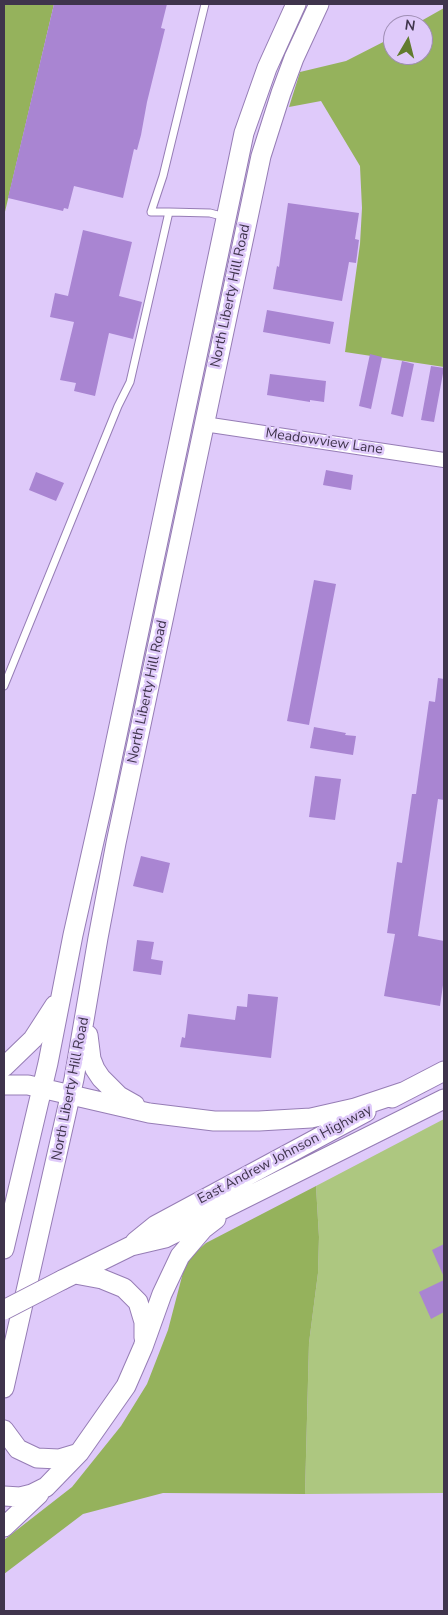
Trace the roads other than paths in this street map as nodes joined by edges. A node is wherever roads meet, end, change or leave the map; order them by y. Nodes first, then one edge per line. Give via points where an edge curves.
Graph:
1 (205, 4) edge
2 (296, 4) edge
3 (319, 4) edge
4 (169, 212) junction
5 (226, 217) junction
6 (182, 421) junction
7 (204, 424) junction
8 (444, 460) edge
9 (4, 686) edge
10 (62, 993) junction
11 (87, 1007) junction
12 (4, 1067) edge
13 (444, 1071) edge
14 (4, 1085) edge
15 (42, 1088) junction
16 (403, 1092) junction
17 (71, 1095) junction
18 (444, 1099) edge
19 (149, 1113) junction
20 (246, 1198) junction
21 (131, 1246) junction
22 (4, 1249) edge
23 (68, 1277) junction
24 (4, 1310) edge
25 (144, 1347) junction
26 (4, 1388) edge
27 (4, 1430) edge
28 (79, 1453) junction
29 (46, 1488) junction
30 (4, 1496) edge
31 (4, 1527) edge

1 - 4 lane via 163,176 151,212
2 - 5 main road, North Liberty Hill Road via 267,68 244,134
3 - 7 main road, North Liberty Hill Road via 294,58 261,156
4 - 5 lane
4 - 9 lane via 130,382
5 - 6 main road, North Liberty Hill Road
6 - 7 main road
6 - 10 main road, North Liberty Hill Road
7 - 8 street, Meadowview Lane
7 - 11 main road, North Liberty Hill Road via 116,843
10 - 12 main road via 44,1024
10 - 15 main road, North Liberty Hill Road
11 - 17 main road, North Liberty Hill Road
11 - 19 main road via 88,1043 95,1069 119,1096
13 - 16 main road, East Andrew Johnson Highway
14 - 15 main road
15 - 17 main road
15 - 22 main road, North Liberty Hill Road
16 - 19 main road via 311,1118 214,1121
16 - 21 main road, East Andrew Johnson Highway via 156,1225
17 - 19 main road
17 - 26 main road, North Liberty Hill Road
18 - 20 main road, East Andrew Johnson Highway
20 - 21 main road, East Andrew Johnson Highway via 165,1238
20 - 25 main road via 203,1229 180,1256 162,1294
21 - 23 main road, East Andrew Johnson Highway
23 - 24 main road, East Andrew Johnson Highway, bridge
23 - 25 main road via 102,1278 124,1288 138,1302 144,1322
25 - 28 main road via 126,1386
27 - 28 main road via 18,1449 37,1458 59,1459
28 - 29 main road
29 - 30 main road via 20,1498
29 - 31 main road

